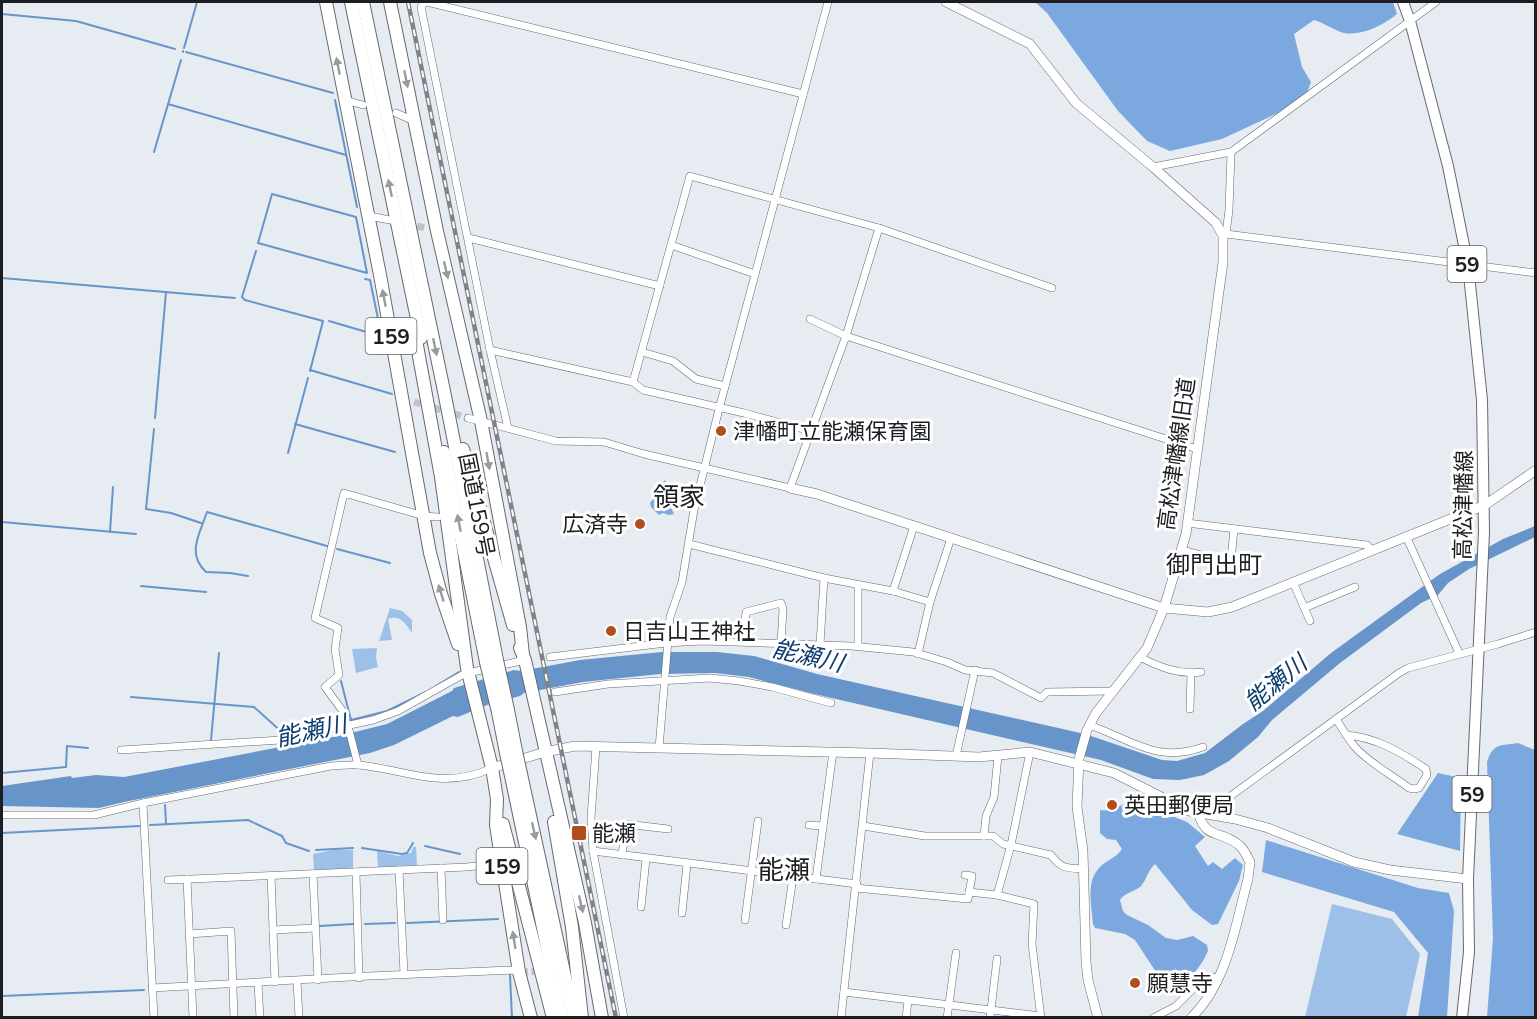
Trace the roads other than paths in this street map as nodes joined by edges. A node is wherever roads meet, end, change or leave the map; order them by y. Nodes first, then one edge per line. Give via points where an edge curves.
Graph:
1 (326, 2) edge
2 (351, 2) edge
3 (363, 2) edge
4 (390, 2) edge
5 (426, 2) edge
6 (828, 2) edge
7 (946, 2) edge
8 (1403, 2) edge
9 (1436, 2) edge
10 (1410, 21) junction
11 (803, 94) junction
12 (345, 100) junction
13 (363, 105) dead end
14 (396, 114) dead end
15 (414, 121) junction
16 (1231, 152) junction
17 (1153, 167) junction
18 (776, 200) junction
19 (369, 216) junction
20 (390, 220) dead end
21 (879, 228) junction
22 (1224, 235) junction
23 (468, 238) junction
24 (671, 245) junction
25 (1468, 265) junction
26 (1536, 273) edge
27 (755, 274) junction
28 (660, 286) junction
29 (1052, 288) dead end
30 (810, 319) dead end
31 (420, 330) junction
32 (846, 336) junction
33 (490, 350) junction
34 (642, 352) junction
35 (633, 382) junction
36 (725, 386) junction
37 (444, 391) junction
38 (718, 409) junction
39 (468, 418) tunnel mouth
40 (481, 422) junction
41 (508, 428) junction
42 (811, 431) junction
43 (1197, 449) junction
44 (704, 467) junction
45 (1536, 470) edge
46 (790, 488) junction
47 (1485, 506) junction
48 (424, 516) junction
49 (438, 517) dead end
50 (1187, 523) junction
51 (914, 526) junction
52 (1234, 529) junction
53 (1406, 536) junction
54 (951, 538) junction
55 (688, 544) junction
56 (1181, 549) junction
57 (1371, 550) junction
58 (824, 578) junction
59 (1293, 582) junction
60 (858, 585) junction
61 (1356, 587) dead end
62 (893, 591) junction
63 (930, 602) junction
64 (1164, 608) junction
65 (1304, 608) junction
66 (1310, 621) dead end
67 (1536, 632) edge
68 (743, 641) junction
69 (781, 643) junction
70 (666, 645) junction
71 (820, 645) junction
72 (858, 647) junction
73 (1478, 649) junction
74 (1460, 653) junction
75 (918, 654) junction
76 (549, 657) dead end
77 (1140, 657) junction
78 (524, 660) junction
79 (492, 661) junction
80 (975, 670) junction
81 (468, 672) junction
82 (1201, 672) dead end
83 (1191, 673) junction
84 (665, 681) junction
85 (1113, 691) junction
86 (555, 692) dead end
87 (831, 703) dead end
88 (1190, 709) dead end
89 (1336, 719) junction
90 (348, 727) junction
91 (1088, 728) junction
92 (1347, 735) junction
93 (596, 747) junction
94 (1203, 747) dead end
95 (659, 748) junction
96 (122, 750) dead end
97 (545, 752) junction
98 (833, 752) junction
99 (1030, 752) junction
100 (870, 753) junction
101 (956, 756) junction
102 (998, 756) junction
103 (357, 762) junction
104 (1079, 762) junction
105 (549, 767) junction
106 (492, 768) junction
107 (516, 775) junction
108 (497, 798) junction
109 (143, 803) junction
110 (1198, 812) junction
111 (2, 815) edge
112 (758, 821) dead end
113 (809, 825) dead end
114 (823, 826) junction
115 (863, 826) junction
116 (668, 829) dead end
117 (984, 836) junction
118 (1011, 844) junction
119 (593, 851) junction
120 (622, 855) junction
121 (646, 859) junction
122 (502, 863) junction
123 (687, 864) junction
124 (441, 868) junction
125 (1084, 869) junction
126 (399, 870) junction
127 (356, 872) junction
128 (751, 872) junction
129 (313, 874) junction
130 (965, 875) dead end
131 (271, 876) junction
132 (792, 877) junction
133 (188, 879) junction
134 (816, 879) junction
135 (1468, 879) junction
136 (168, 880) dead end
137 (857, 886) junction
138 (969, 892) junction
139 (997, 895) junction
140 (641, 907) dead end
141 (682, 913) dead end
142 (443, 920) dead end
143 (745, 920) dead end
144 (786, 925) dead end
145 (315, 928) junction
146 (273, 930) junction
147 (189, 934) junction
148 (956, 954) dead end
149 (997, 959) dead end
150 (520, 972) junction
151 (404, 975) junction
152 (359, 978) junction
153 (1218, 979) junction
154 (318, 980) junction
155 (297, 981) junction
156 (258, 982) junction
157 (275, 982) junction
158 (232, 983) junction
159 (192, 986) junction
160 (152, 988) junction
161 (844, 992) junction
162 (908, 1000) junction
163 (949, 1005) junction
164 (991, 1014) edge
165 (154, 1017) edge
166 (193, 1017) edge
167 (234, 1017) edge
168 (260, 1017) edge
169 (299, 1017) edge
170 (531, 1017) edge
171 (553, 1017) edge
172 (562, 1017) edge
173 (574, 1017) edge
174 (582, 1017) edge
175 (602, 1017) edge
176 (624, 1017) edge
177 (841, 1017) edge
178 (906, 1017) edge
179 (948, 1017) edge
180 (1041, 1017) edge
181 (1098, 1017) edge
182 (1153, 1017) edge
183 (1191, 1017) edge
184 (1462, 1017) edge

12 -> 1 highway, 159
31 -> 2 highway, 国道159号 / 159
3 -> 37 highway, 国道159号 / 159
4 -> 15 highway, 159
5 - 11 street
5 - 23 street via 421,7
6 - 11 street
7 - 17 street via 1030,44 1076,103
8 - 10 main road, 高松津幡線 / 59
9 - 10 street
10 - 16 street
10 - 25 main road, 高松津幡線 / 59 via 1448,166
11 - 18 street
12 - 13 street
12 - 19 highway, 159
14 - 15 street
15 -> 40 highway, 159 via 431,230
16 - 17 street
16 - 22 street
17 - 22 street via 1216,223
18 - 21 street
18 - 24 street via 690,176
18 - 27 street
19 - 20 street
48 -> 19 highway, 159 via 409,401
21 - 29 street
21 - 32 street
22 - 25 street
22 - 43 street, 高松津幡線旧道
23 - 28 street
23 - 33 street
24 - 27 street
24 - 28 street
25 - 26 street
25 - 47 main road, 高松津幡線 / 59 via 1482,400
27 - 36 street
28 - 34 street
30 - 32 street
79 -> 31 highway, 国道159号 / 159
31 - 81 highway, 159 via 416,340 441,477
32 - 42 street
32 - 43 street
33 - 35 street
33 - 41 street
34 - 35 street
34 - 36 street via 673,361 696,379
35 - 38 street via 643,390
36 - 38 street
37 - 78 highway, 159 via 451,400
37 - 79 highway, 国道159号 / 159
38 - 42 street
38 - 44 street
39 - 40 street
40 - 41 street
40 -> 78 highway, 159 via 490,506 520,627
41 - 44 street via 556,441 604,442
42 - 46 street
43 - 50 street, 高松津幡線旧道
44 - 46 street
44 - 55 street
45 - 47 street
46 - 51 street
47 - 53 street
47 - 73 main road, 高松津幡線 / 59
48 - 49 street
81 -> 48 highway, 159 via 441,594
48 - 90 street via 344,493 315,618 338,628 335,649 339,675 325,687 342,710
50 - 52 street
50 - 56 street, 高松津幡線旧道
51 - 54 street
51 - 62 street
52 - 56 street via 1229,562
52 - 57 street via 1367,545
53 - 57 street
53 - 74 street
54 - 63 street
54 - 64 street
55 - 58 street
55 - 70 street
56 - 64 street, 高松津幡線旧道
57 - 59 street
58 - 60 street
58 - 71 street
59 - 64 street via 1232,607 1208,612
59 - 65 street
60 - 62 street
60 - 72 street
61 - 65 street
62 - 63 street
63 - 75 street
64 - 77 street, 高松津幡線旧道
65 - 66 street
67 - 73 street
68 - 69 street
68 - 69 street via 746,612 781,603
68 - 70 street
69 - 71 street
70 - 76 street
70 - 84 street
71 - 72 street
72 - 75 street
73 - 74 street
73 - 135 main road, 高松津幡線 / 59
74 - 89 street via 1408,668
75 - 80 street
77 - 83 street via 1174,671
77 - 85 street, 高松津幡線旧道
78 - 81 street
78 - 97 highway, 159
79 - 107 highway, 国道159号 / 159, bridge
80 - 85 street via 993,674 1041,698 1047,692
80 - 101 street
81 - 90 street via 398,711
81 - 106 highway, 159
82 - 83 street
83 - 88 street
84 - 86 street
84 - 87 street via 739,681
84 - 95 street
85 - 91 street, 高松津幡線旧道
89 - 92 street
89 - 110 street via 1217,806
90 - 96 street via 280,740
90 - 103 street
91 - 94 street via 1158,753 1178,754
91 - 104 street, 高松津幡線旧道
92 - 92 street via 1361,753 1409,788 1419,788 1428,775 1426,769 1399,752 1373,740
93 - 95 street
93 - 97 street via 575,746
93 - 119 street
95 - 98 street
97 - 105 highway, 159
97 - 106 street
98 - 100 street
98 - 114 street
99 - 102 street
99 - 104 street
99 - 118 street
100 - 101 street
100 - 115 street
101 - 102 street
102 - 117 street via 994,797 986,816
103 - 106 street via 443,780
103 - 109 street
104 - 110 street via 1114,773
104 - 125 street, 高松津幡線旧道 via 1077,807
105 - 174 highway, 159 via 550,801 572,927
105 -> 175 highway, 159 via 585,923 588,969
106 - 108 highway, 159
107 - 172 highway, 国道159号 / 159
107 -> 173 highway, 国道159号 / 159
108 - 122 highway, 159 via 496,825
108 - 171 highway, 159
109 - 111 street via 94,815
109 - 160 street
110 - 135 street via 1268,828 1354,862
110 - 153 street via 1202,825 1241,846 1250,862
112 - 128 street
113 - 114 street
114 - 134 street
115 - 117 street via 925,836
115 - 137 street
116 - 120 street via 626,824
117 - 118 street
118 - 125 street via 1051,855 1057,864 1068,868
118 - 139 street
119 - 120 street
119 - 176 street
120 - 121 street
121 - 123 street
121 - 140 street
122 - 124 street
150 -> 122 highway, 159
123 - 128 street
123 - 141 street
124 - 126 street
124 - 142 street
125 - 181 street, 高松津幡線旧道 via 1087,973
126 - 127 street
126 - 151 street
127 - 129 street
127 - 152 street
128 - 132 street
128 - 143 street
129 - 131 street
129 - 145 street
130 - 138 street via 972,876
131 - 133 street
131 - 146 street
132 - 134 street
132 - 144 street
133 - 136 street
133 - 147 street
134 - 137 street
135 - 184 main road, 高松津幡線 / 59 via 1469,952
137 - 138 street via 968,899
137 - 161 street
138 - 139 street
139 - 180 street via 1034,904 1032,944
145 - 146 street
145 - 154 street
146 - 157 street
147 - 158 street via 231,932
147 - 159 street
148 - 163 street
149 - 164 street
150 - 151 street
150 - 170 highway, 159
151 - 152 street
152 - 154 street
153 - 182 street via 1204,978 1176,1006
153 - 183 street via 1210,996
154 - 155 street
155 - 157 street
155 - 169 street
156 - 157 street
156 - 158 street
156 - 168 street
158 - 159 street
158 - 167 street
159 - 160 street
159 - 166 street
160 - 165 street
161 - 162 street
161 - 177 street
162 - 163 street
162 - 178 street
163 - 164 street
163 - 179 street
164 - 180 street

